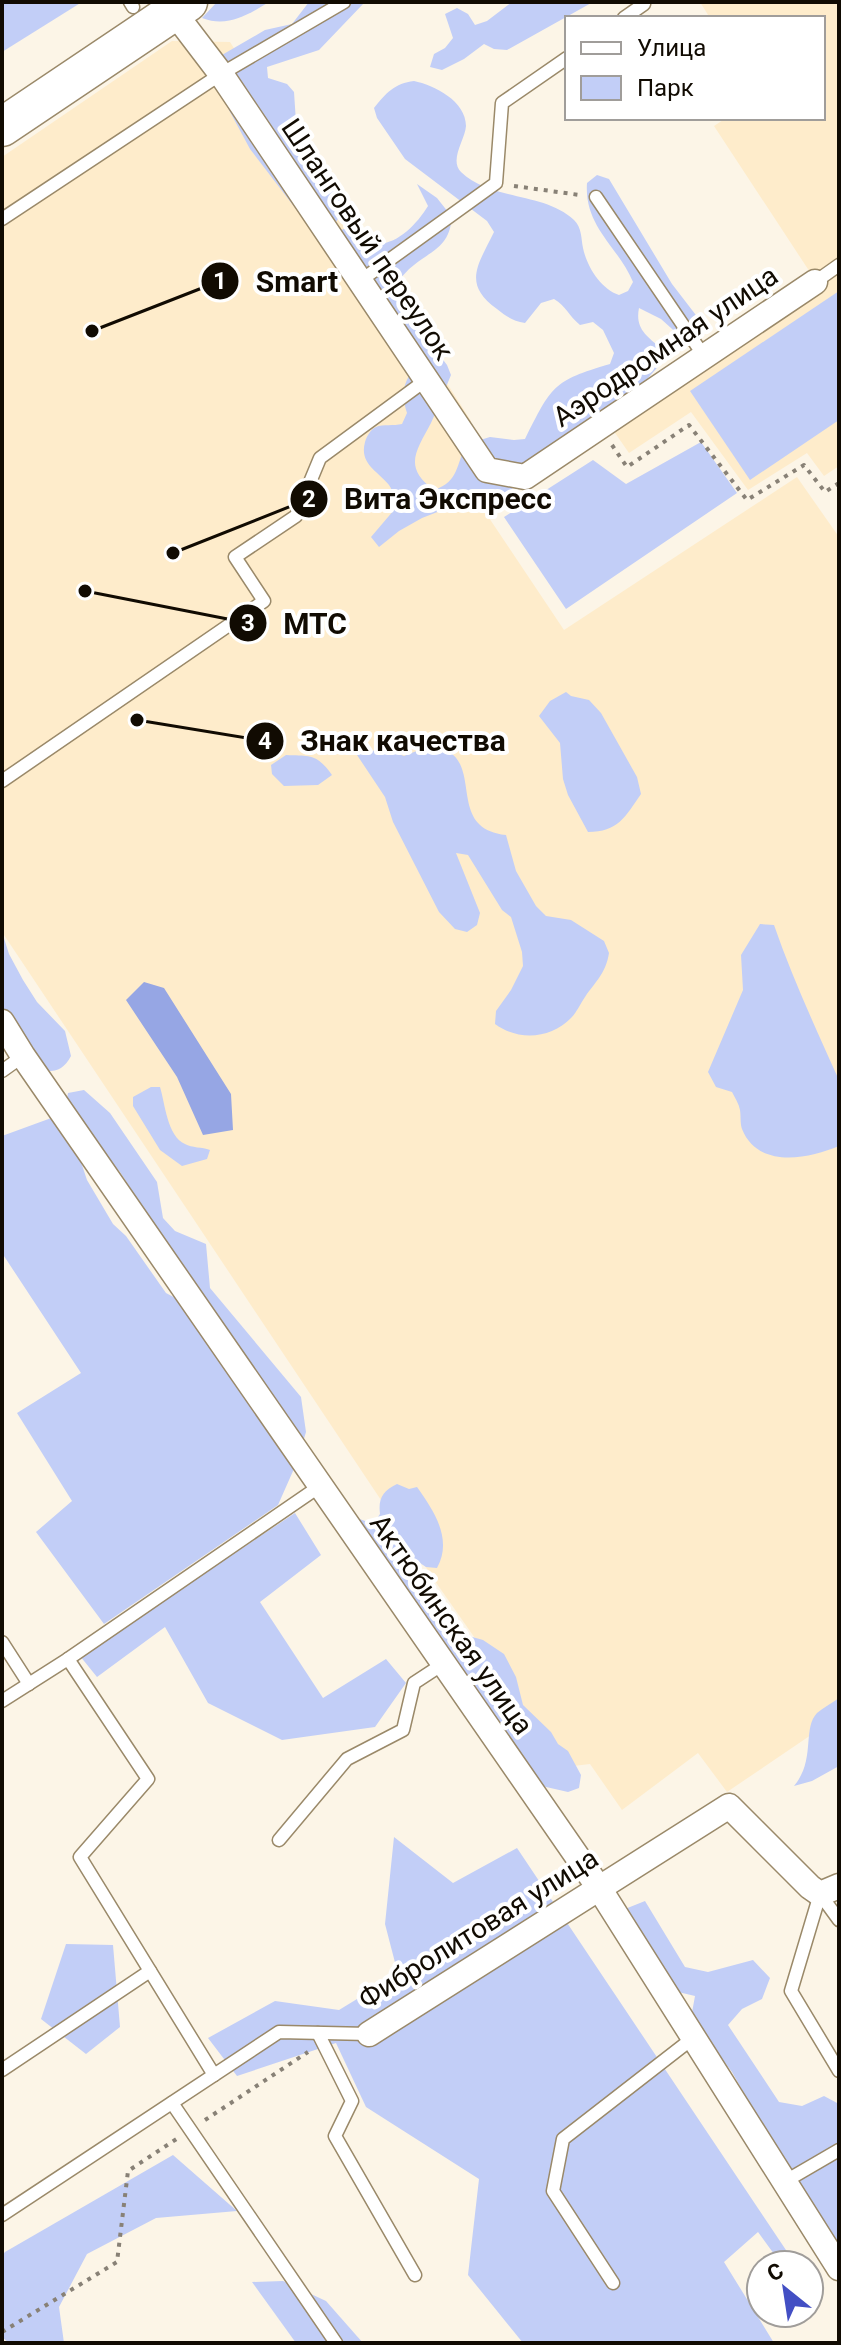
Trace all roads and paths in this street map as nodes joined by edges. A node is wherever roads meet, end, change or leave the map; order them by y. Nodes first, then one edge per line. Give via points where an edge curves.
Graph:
1 (344, 2) edge
2 (644, 4) edge
3 (153, 5) edge
4 (627, 16) edge
5 (565, 59) edge
6 (221, 74) junction
7 (2, 96) edge
8 (2, 127) edge
9 (496, 183) junction
10 (596, 197) joint
11 (2, 219) edge
12 (839, 265) edge
13 (360, 281) junction
14 (815, 282) joint
15 (704, 356) junction
16 (426, 380) junction
17 (599, 427) junction
18 (525, 477) joint
19 (839, 483) edge
20 (2, 781) edge
21 (2, 1022) edge
22 (23, 1056) junction
23 (2, 1071) edge
24 (320, 1486) junction
25 (2, 1642) edge
26 (68, 1659) junction
27 (443, 1664) junction
28 (29, 1684) junction
29 (2, 1701) edge
30 (279, 1840) dead end
31 (599, 1888) junction
32 (830, 1890) edge
33 (839, 1920) edge
34 (150, 1971) junction
35 (369, 2034) joint
36 (320, 2038) junction
37 (693, 2038) junction
38 (2, 2070) edge
39 (839, 2071) edge
40 (214, 2075) junction
41 (172, 2103) junction
42 (190, 2130) junction
43 (839, 2150) edge
44 (784, 2182) junction
45 (2, 2215) edge
46 (839, 2268) edge
47 (415, 2275) dead end
48 (613, 2283) dead end
49 (2, 2332) edge
50 (336, 2343) edge

1 - 6 lane
2 - 4 lane
3 - 6 street, Шланговый переулок
3 - 7 main road
3 - 8 main road
5 - 9 lane via 502,103
6 - 11 lane
6 - 13 street, Шланговый переулок
9 - 10 path
9 - 13 lane
10 - 15 lane
12 - 14 lane, Аэродромная улица
13 - 16 street, Шланговый переулок
14 - 15 street, Аэродромная улица
15 - 17 street, Аэродромная улица
16 - 18 street, Шланговый переулок via 487,470
16 - 20 lane via 320,458 296,516 235,557 264,601
17 - 18 street, Аэродромная улица
17 - 19 path via 627,467 689,425 747,500 804,465 825,492
21 - 22 street, Актюбинская улица
22 - 23 lane
22 - 24 street, Актюбинская улица
24 - 26 lane
24 - 27 street, Актюбинская улица
25 - 28 lane
26 - 28 lane
26 - 34 lane via 148,1779 80,1857
27 - 30 lane via 414,1683 403,1730 347,1759
27 - 31 street, Актюбинская улица
28 - 29 lane
31 - 32 street, Фибролитовая улица via 729,1806 810,1887
31 - 35 street, Фибролитовая улица
31 - 37 street, Актюбинская улица
32 - 33 lane
32 - 39 lane via 791,1991
34 - 38 lane
34 - 40 lane
35 - 36 lane, Фибролитовая улица
36 - 40 lane, Фибролитовая улица via 279,2032
36 - 42 path
36 - 47 lane via 352,2101 335,2136
37 - 44 street, Актюбинская улица
37 - 48 lane via 563,2139 553,2191
40 - 41 lane, Фибролитовая улица
41 - 42 lane
41 - 45 lane, Фибролитовая улица
42 - 49 path via 128,2171 117,2262
42 - 50 lane
43 - 44 lane
44 - 46 street, Актюбинская улица

